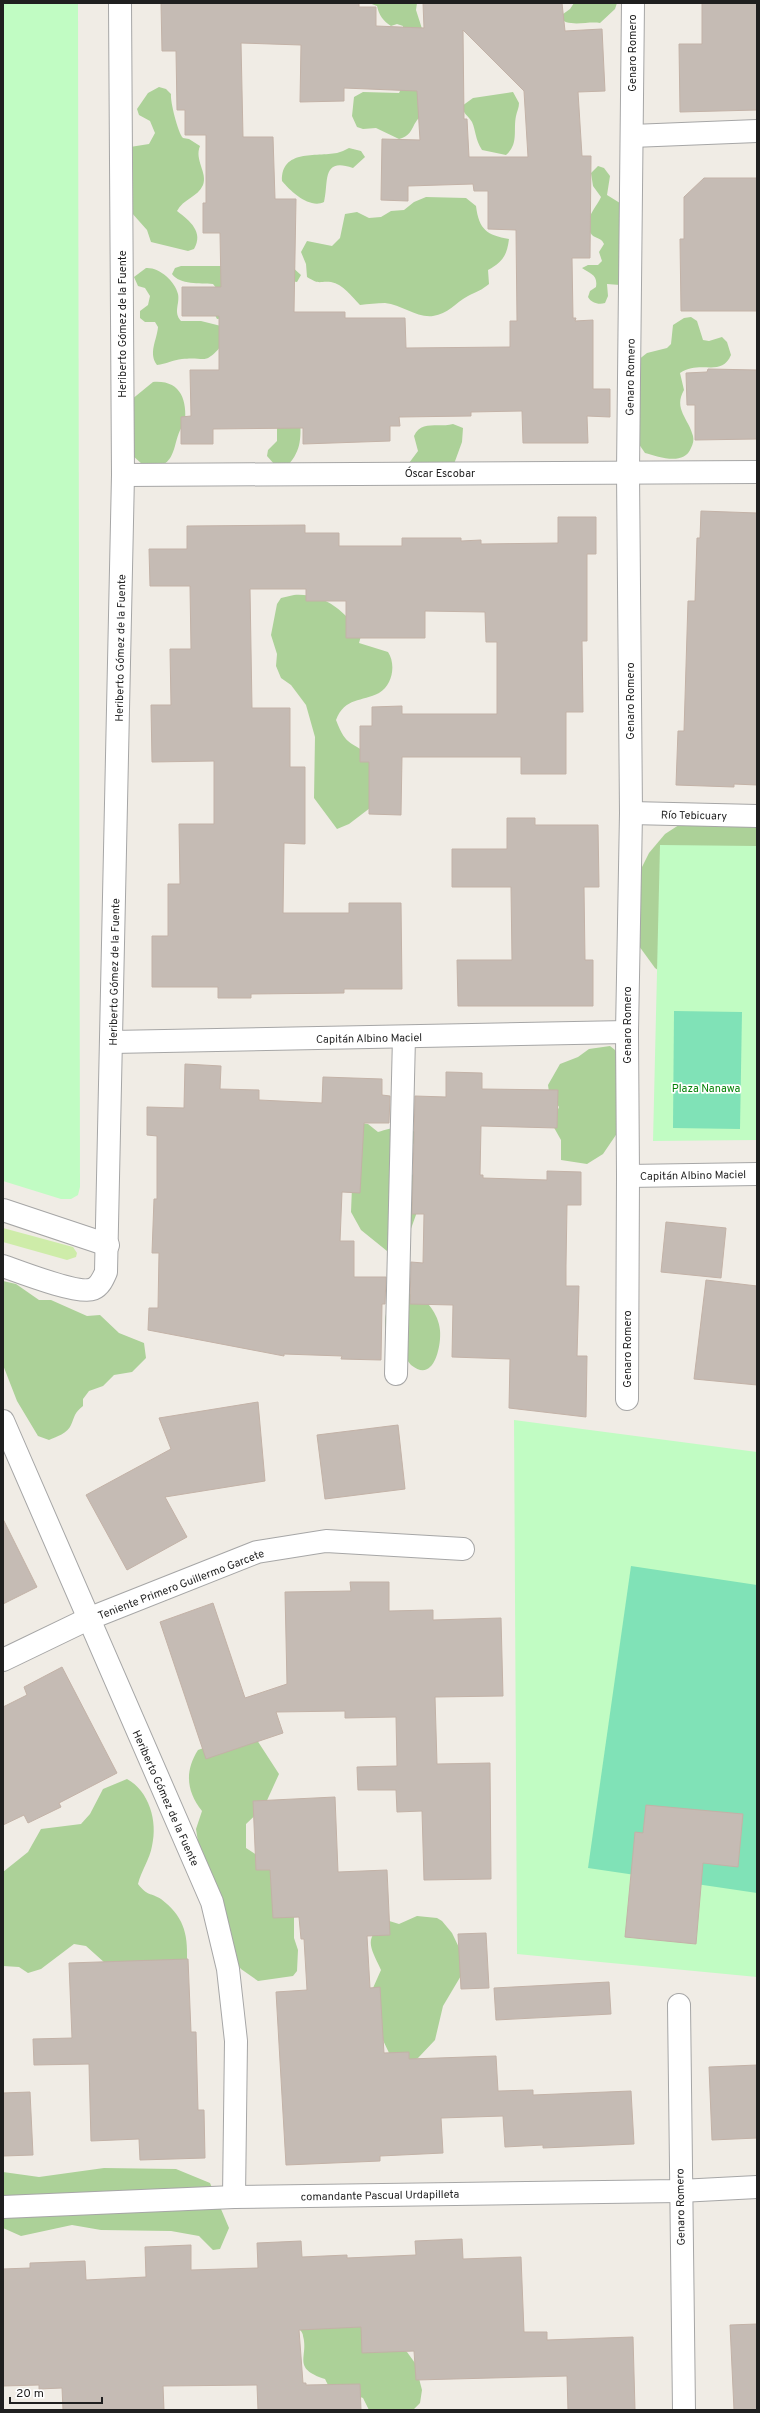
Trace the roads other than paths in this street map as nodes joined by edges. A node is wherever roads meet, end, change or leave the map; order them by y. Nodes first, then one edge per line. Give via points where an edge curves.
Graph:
1 (120, 3) edge
2 (632, 3) edge
3 (757, 131) edge
4 (632, 136) junction
5 (628, 472) junction
6 (757, 472) edge
7 (123, 475) junction
8 (631, 813) junction
9 (757, 816) edge
10 (627, 1032) junction
11 (404, 1037) junction
12 (112, 1042) junction
13 (757, 1174) edge
14 (628, 1176) junction
15 (3, 1210) edge
16 (108, 1245) junction
17 (3, 1266) edge
18 (396, 1374) dead end
19 (626, 1399) dead end
20 (3, 1421) edge
21 (463, 1549) dead end
22 (88, 1619) junction
23 (3, 1660) edge
24 (679, 2004) dead end
25 (757, 2187) edge
26 (680, 2191) junction
27 (234, 2197) junction
28 (3, 2207) edge
29 (684, 2410) edge

1 - 7 street, Heriberto Gómez de la Fuente
2 - 4 street, Genaro Romero
3 - 4 street
4 - 5 street, Genaro Romero
5 - 6 street, Óscar Escobar
5 - 7 street, Óscar Escobar
5 - 8 street, Genaro Romero
7 - 12 street, Heriberto Gómez de la Fuente
8 - 9 street, Río Tebicuary
8 - 10 street, Genaro Romero
10 - 11 street, Capitán Albino Maciel
10 - 14 street, Genaro Romero
11 - 12 street, Capitán Albino Maciel
11 - 18 street
12 - 16 street, Heriberto Gómez de la Fuente
13 - 14 street, Capitán Albino Maciel
14 - 19 street, Genaro Romero
15 - 16 street
16 - 17 street, Heriberto Gómez de la Fuente via 106,1272 101,1283 94,1289 80,1290
20 - 22 street, Heriberto Gómez de la Fuente
21 - 22 street, Teniente Primero Guillermo Garcete via 326,1541 257,1552
22 - 23 street, Teniente Primero Guillermo Garcete
22 - 27 street, Heriberto Gómez de la Fuente via 212,1902 228,1969 236,2041
24 - 26 street, Genaro Romero
25 - 26 street, comandante Pascual Urdapilleta
26 - 27 street, comandante Pascual Urdapilleta
26 - 29 street, Genaro Romero
27 - 28 street, comandante Pascual Urdapilleta

